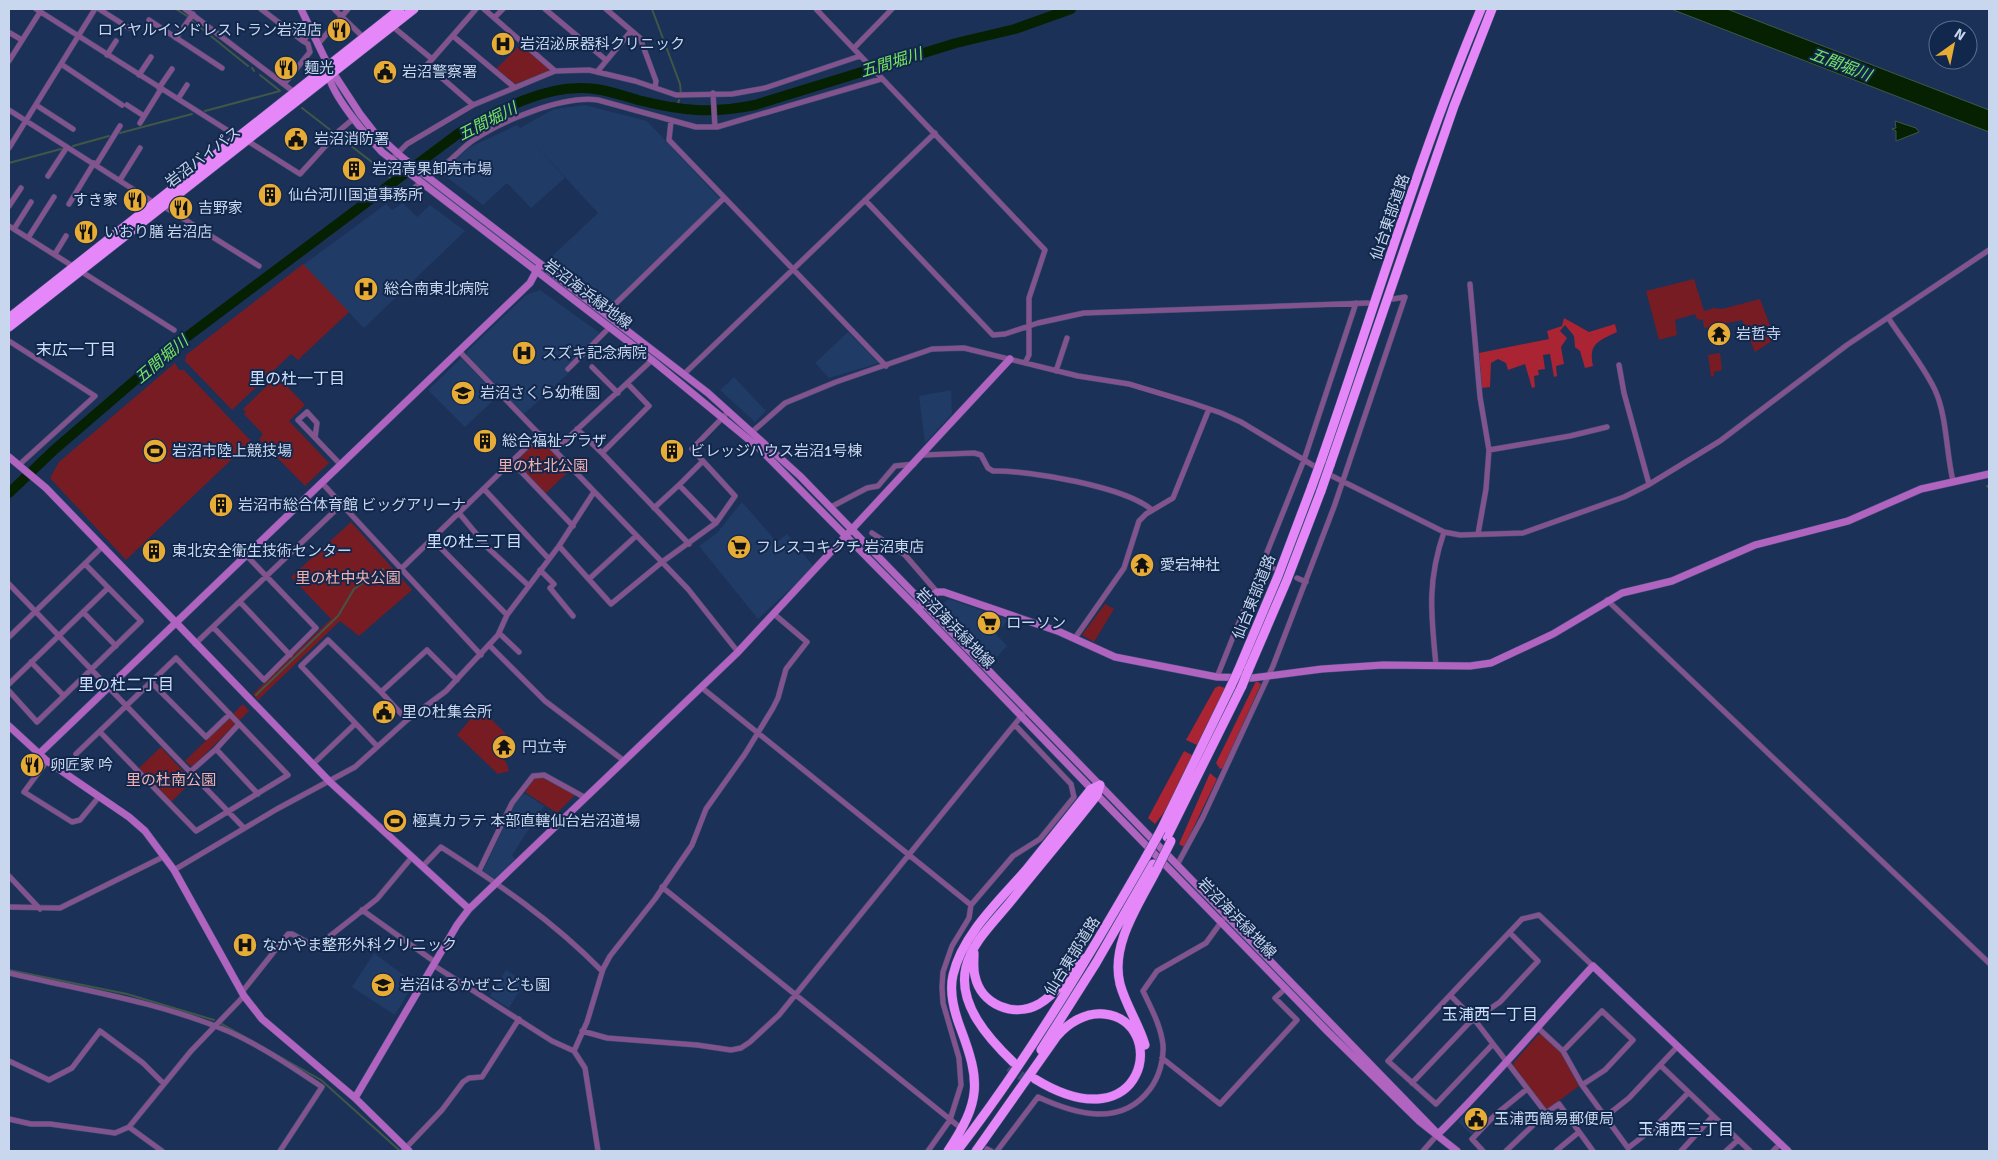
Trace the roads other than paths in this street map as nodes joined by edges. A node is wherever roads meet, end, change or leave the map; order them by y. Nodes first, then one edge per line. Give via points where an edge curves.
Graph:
1 (95, 9) edge
2 (99, 9) edge
3 (185, 9) edge
4 (261, 9) edge
5 (301, 9) edge
6 (334, 9) edge
7 (348, 9) edge
8 (400, 9) edge
9 (414, 9) edge
10 (476, 9) edge
11 (484, 9) edge
12 (503, 9) edge
13 (545, 9) edge
14 (606, 9) edge
15 (816, 9) edge
16 (892, 9) edge
17 (1481, 9) edge
18 (1492, 9) edge
19 (38, 10) edge
20 (193, 14) junction
21 (342, 16) junction
22 (494, 18) junction
23 (149, 20) dead end
24 (392, 26) junction
25 (129, 28) dead end
26 (312, 30) junction
27 (631, 31) junction
28 (10, 33) dead end
29 (78, 36) junction
30 (453, 36) junction
31 (363, 37) junction
32 (176, 38) junction
33 (22, 40) junction
34 (116, 41) dead end
35 (303, 41) junction
36 (318, 44) junction
37 (854, 48) junction
38 (11, 53) edge
39 (108, 55) junction
40 (151, 57) dead end
41 (861, 57) junction
42 (432, 59) junction
43 (606, 60) junction
44 (9, 61) edge
45 (61, 64) junction
46 (222, 68) dead end
47 (172, 69) dead end
48 (330, 71) junction
49 (555, 71) junction
50 (597, 72) junction
51 (139, 75) junction
52 (880, 78) junction
53 (284, 84) junction
54 (187, 85) dead end
55 (514, 87) junction
56 (655, 87) junction
57 (160, 88) junction
58 (294, 92) junction
59 (713, 95) junction
60 (178, 99) junction
61 (36, 105) junction
62 (473, 105) junction
63 (9, 110) edge
64 (144, 116) junction
65 (353, 119) junction
66 (26, 120) junction
67 (671, 121) junction
68 (140, 123) dead end
69 (120, 126) dead end
70 (715, 126) junction
71 (73, 129) dead end
72 (935, 133) junction
73 (237, 137) junction
74 (247, 141) junction
75 (68, 147) junction
76 (9, 148) edge
77 (140, 148) dead end
78 (400, 156) junction
79 (393, 161) junction
80 (95, 164) junction
81 (426, 175) junction
82 (48, 176) dead end
83 (120, 180) junction
84 (419, 181) junction
85 (21, 188) dead end
86 (395, 197) dead end
87 (54, 198) dead end
88 (724, 198) junction
89 (865, 200) junction
90 (31, 202) dead end
91 (68, 204) dead end
92 (158, 204) junction
93 (9, 206) edge
94 (11, 227) edge
95 (66, 236) dead end
96 (28, 238) junction
97 (1989, 250) edge
98 (55, 254) junction
99 (541, 264) junction
100 (259, 266) dead end
101 (78, 268) junction
102 (793, 270) junction
103 (536, 272) junction
104 (1470, 284) dead end
105 (1393, 299) dead end
106 (1368, 302) dead end
107 (1356, 303) junction
108 (605, 314) junction
109 (9, 318) edge
110 (1889, 319) junction
111 (1028, 326) junction
112 (9, 327) edge
113 (610, 327) junction
114 (174, 330) dead end
115 (1067, 338) dead end
116 (9, 341) edge
117 (459, 351) junction
118 (1010, 359) junction
119 (652, 360) junction
120 (1025, 362) junction
121 (1619, 365) dead end
122 (886, 366) junction
123 (592, 367) dead end
124 (568, 369) dead end
125 (1056, 371) junction
126 (684, 374) junction
127 (628, 384) junction
128 (618, 393) junction
129 (1210, 409) junction
130 (729, 411) junction
131 (723, 417) junction
132 (1607, 427) dead end
133 (577, 429) junction
134 (752, 432) junction
135 (540, 434) junction
136 (316, 438) junction
137 (555, 450) junction
138 (1489, 450) junction
139 (602, 453) junction
140 (923, 455) junction
141 (9, 457) edge
142 (1304, 460) junction
143 (703, 461) junction
144 (512, 462) junction
145 (1326, 463) junction
146 (340, 464) junction
147 (915, 464) junction
148 (21, 466) junction
149 (1989, 474) edge
150 (1953, 481) junction
151 (322, 482) junction
152 (1342, 482) junction
153 (1649, 484) junction
154 (679, 485) junction
155 (484, 489) junction
156 (594, 492) junction
157 (342, 504) junction
158 (830, 507) junction
159 (654, 508) junction
160 (1152, 510) junction
161 (459, 513) junction
162 (716, 523) junction
163 (572, 526) junction
164 (853, 530) junction
165 (1444, 532) junction
166 (872, 533) dead end
167 (1478, 534) junction
168 (636, 536) junction
169 (846, 536) junction
170 (432, 539) junction
171 (689, 544) junction
172 (102, 546) junction
173 (559, 546) junction
174 (246, 555) junction
175 (548, 558) junction
176 (662, 562) junction
177 (85, 564) junction
178 (1263, 564) junction
179 (402, 568) junction
180 (1273, 568) dead end
181 (540, 570) junction
182 (266, 577) junction
183 (1297, 578) dead end
184 (589, 579) junction
185 (1306, 582) junction
186 (9, 584) edge
187 (528, 584) junction
188 (108, 588) junction
189 (937, 592) junction
190 (1607, 600) junction
191 (240, 602) junction
192 (921, 606) junction
193 (35, 611) junction
194 (83, 612) junction
195 (774, 614) junction
196 (507, 615) junction
197 (573, 616) dead end
198 (175, 623) junction
199 (214, 628) junction
200 (498, 633) junction
201 (59, 636) junction
202 (9, 637) edge
203 (1075, 638) junction
204 (195, 644) junction
205 (489, 644) junction
206 (116, 646) junction
207 (519, 652) dead end
208 (738, 652) junction
209 (290, 655) junction
210 (481, 655) junction
211 (32, 662) junction
212 (1436, 665) junction
213 (91, 670) junction
214 (1269, 676) junction
215 (1217, 677) junction
216 (457, 680) junction
217 (151, 682) junction
218 (9, 684) edge
219 (701, 687) junction
220 (108, 688) junction
221 (9, 691) edge
222 (381, 692) junction
223 (64, 696) junction
224 (126, 706) junction
225 (1026, 710) junction
226 (230, 714) junction
227 (1021, 717) junction
228 (407, 720) junction
229 (239, 724) junction
230 (355, 724) junction
231 (1015, 725) junction
232 (9, 726) edge
233 (100, 732) junction
234 (756, 733) junction
235 (377, 746) junction
236 (216, 749) junction
237 (40, 754) junction
238 (76, 754) dead end
239 (47, 760) junction
240 (623, 760) junction
241 (313, 764) junction
242 (190, 772) junction
243 (330, 782) junction
244 (1096, 790) junction
245 (258, 794) junction
246 (584, 797) junction
247 (98, 798) junction
248 (228, 811) junction
249 (244, 828) junction
250 (1167, 836) junction
251 (910, 855) junction
252 (165, 856) junction
253 (412, 857) junction
254 (1152, 863) junction
255 (1177, 865) junction
256 (422, 867) junction
257 (174, 870) junction
258 (479, 871) junction
259 (9, 876) edge
260 (495, 882) junction
261 (662, 887) junction
262 (971, 905) junction
263 (9, 907) edge
264 (40, 909) junction
265 (469, 909) junction
266 (362, 910) junction
267 (1227, 914) junction
268 (1222, 922) junction
269 (1510, 933) junction
270 (974, 951) junction
271 (959, 962) junction
272 (1989, 963) edge
273 (434, 964) junction
274 (1593, 966) junction
275 (602, 971) junction
276 (9, 973) edge
277 (1286, 988) junction
278 (243, 994) junction
279 (796, 994) junction
280 (1450, 996) junction
281 (519, 1019) junction
282 (1474, 1019) junction
283 (214, 1026) junction
284 (1537, 1027) junction
285 (582, 1031) junction
286 (1493, 1044) junction
287 (1678, 1047) junction
288 (574, 1050) junction
289 (1563, 1051) junction
290 (1162, 1058) junction
291 (9, 1061) edge
292 (1507, 1063) junction
293 (1660, 1065) junction
294 (1412, 1083) junction
295 (164, 1084) junction
296 (1582, 1085) junction
297 (1527, 1089) junction
298 (1688, 1093) junction
299 (354, 1098) junction
300 (1546, 1113) junction
301 (1713, 1116) junction
302 (1605, 1117) junction
303 (9, 1119) edge
304 (950, 1120) junction
305 (957, 1125) dead end
306 (129, 1127) junction
307 (1579, 1132) junction
308 (1438, 1134) junction
309 (1738, 1140) junction
310 (1780, 1144) junction
311 (406, 1150) edge
312 (162, 1151) edge
313 (280, 1151) edge
314 (598, 1151) edge
315 (928, 1151) edge
316 (948, 1151) edge
317 (957, 1151) edge
318 (971, 1151) edge
319 (976, 1151) edge
320 (997, 1151) edge
321 (1423, 1151) edge
322 (1457, 1151) edge
323 (1483, 1151) edge
324 (1506, 1151) edge
325 (1556, 1151) edge
326 (1594, 1151) edge
327 (1681, 1151) edge
328 (1726, 1151) edge
329 (1750, 1151) edge
330 (1773, 1151) edge
331 (1788, 1151) edge

1 - 29 street
2 - 25 street
3 - 20 street
4 - 35 street
5 - 26 street
6 - 21 street
7 - 21 street
8 - 31 highway, 岩沼バイパス
9 - 24 highway, 岩沼バイパス
10 - 30 street
11 - 22 street
12 - 22 street
13 - 43 street
14 - 27 street
15 - 37 street
16 - 37 street
17 - 145 highway, 仙台東部道路 via 1398,235
18 - 145 highway, 仙台東部道路
19 - 29 street
19 - 33 street
20 - 32 street
20 - 53 street
21 - 31 street
21 - 36 street
22 - 49 street
23 - 32 street
24 - 42 street
24 - 48 highway, 岩沼バイパス
26 - 35 street
26 - 36 street
27 - 43 street
27 - 56 street via 640,38 656,81
28 - 33 street
29 - 39 street
29 - 45 street
30 - 42 street
30 - 55 street
31 - 48 highway, 岩沼バイパス
32 - 46 street
33 - 38 street
34 - 39 street
35 - 53 street via 308,44 310,52
36 - 48 street
37 - 41 street
38 - 44 street
39 - 51 street
40 - 51 street
41 - 52 street
41 - 59 street via 748,93
42 - 62 street via 427,65
43 - 50 street
45 - 61 street
45 - 64 street
47 - 57 street
48 - 58 highway, 岩沼バイパス
48 - 65 street
48 - 74 highway, 岩沼バイパス
48 - 78 street via 374,132
49 - 50 street via 577,69
49 - 55 street
50 - 56 street
51 - 57 street
52 - 70 street via 727,126
52 - 72 street
53 - 58 street
54 - 60 street
55 - 62 street
56 - 59 street via 688,96
57 - 60 street
57 - 64 street
58 - 73 highway, 岩沼バイパス
59 - 70 street
60 - 73 street
61 - 66 street
61 - 71 street
62 - 78 street via 407,144
63 - 66 street
64 - 68 street
65 - 74 street via 300,174
65 - 79 street
66 - 75 street
66 - 76 street
67 - 70 street via 696,127
67 - 81 street via 598,100 565,100 520,116 474,140 435,174
67 - 88 street via 669,140
69 - 80 street
72 - 89 street
72 - 111 street via 1045,250 1032,286
73 - 74 street
73 - 92 highway, 岩沼バイパス
74 - 92 highway, 岩沼バイパス
75 - 80 street
75 - 82 street
77 - 83 street
78 - 79 street
78 - 81 street, 岩沼海浜緑地線
79 - 84 street, 岩沼海浜緑地線
80 - 83 street
80 - 91 street
81 - 99 street, 岩沼海浜緑地線
83 - 92 street
84 - 86 street via 412,190
84 - 103 street, 岩沼海浜緑地線
85 - 93 street
87 - 96 street
88 - 102 street
88 - 108 street
89 - 102 street
89 - 111 street via 993,335
90 - 94 street
92 - 100 street
92 - 101 highway, 岩沼バイパス
94 - 96 street
95 - 98 street
96 - 98 street
97 - 110 street
98 - 101 street
99 - 103 street
99 - 108 street, 岩沼海浜緑地線
101 - 109 highway, 岩沼バイパス
101 - 112 highway, 岩沼バイパス
101 - 114 street
102 - 122 street
102 - 126 street
103 - 113 street, 岩沼海浜緑地線
103 - 117 street via 530,283
104 - 138 street via 1480,397
105 - 152 street via 1406,297
106 - 107 street
107 - 111 street via 1084,313
107 - 142 street
108 - 126 street, 岩沼海浜緑地線
110 - 150 street via 1935,390 1944,418
110 - 153 street via 1847,345 1720,441
111 - 120 street via 1029,355
113 - 119 street, 岩沼海浜緑地線
113 - 124 street
115 - 125 street
116 - 148 street via 94,396
117 - 135 street
117 - 146 street
118 - 120 street
118 - 122 street via 950,347 932,349
118 - 140 street
119 - 127 street
119 - 131 street, 岩沼海浜緑地線
120 - 125 street
121 - 153 street
122 - 134 street via 785,403
123 - 128 street
125 - 129 street via 1129,384
126 - 130 street, 岩沼海浜緑地線
127 - 128 street
127 - 139 street via 649,406
128 - 133 street
129 - 142 street via 1241,422
129 - 160 street via 1173,498
130 - 131 street
130 - 134 street, 岩沼海浜緑地線
131 - 143 street via 692,449
131 - 169 street, 岩沼海浜緑地線 via 785,473
132 - 138 street
133 - 137 street
133 - 139 street
134 - 158 street, 岩沼海浜緑地線
135 - 137 street
135 - 144 street
136 - 136 street via 298,420 307,412 317,423
136 - 146 street
137 - 156 street
138 - 167 street
139 - 159 street
140 - 147 street
140 - 160 street via 974,453 981,455 993,471 1029,472 1119,493
141 - 148 street
142 - 152 street
142 - 178 street
143 - 154 street
143 - 162 street via 735,496
144 - 155 street
144 - 163 street
145 - 250 highway, 仙台東部道路, bridge via 1312,486 1278,576
145 - 250 highway, 仙台東部道路, bridge via 1321,491 1248,672 1196,784
146 - 151 street
147 - 158 street via 895,466 878,486 867,488
147 - 164 street
148 - 172 street via 38,479
149 - 150 street
150 - 190 street via 1921,489 1847,521 1755,545 1678,579 1629,590
151 - 157 street
151 - 174 street
152 - 165 street
152 - 185 street
153 - 167 street via 1624,498 1536,530
154 - 159 street
154 - 162 street
155 - 161 street
155 - 175 street
156 - 163 street
156 - 168 street
157 - 179 street
157 - 182 street
158 - 164 street, 岩沼海浜緑地線
159 - 171 street
160 - 203 street via 1139,521 1124,568
161 - 170 street
161 - 187 street via 488,548
162 - 171 street
163 - 173 street
164 - 169 street
164 - 192 street, 岩沼海浜緑地線
165 - 167 street
165 - 212 street via 1435,558 1431,586
166 - 189 street via 905,555
168 - 176 street
168 - 184 street
169 - 192 street, 岩沼海浜緑地線
169 - 195 street
170 - 179 street
170 - 196 street
171 - 176 street
172 - 177 street
172 - 198 street
173 - 175 street
173 - 184 street
174 - 182 street
174 - 198 street
175 - 181 street
176 - 184 street via 611,604
176 - 208 street via 710,614
177 - 188 street
177 - 193 street
178 - 180 street
178 - 215 street
179 - 210 street
181 - 187 street
181 - 197 street via 554,584 550,588
182 - 191 street
182 - 209 street via 316,628
183 - 185 street
185 - 214 street
186 - 193 street
187 - 196 street
188 - 194 street
188 - 206 street via 141,621
189 - 192 street
189 - 203 street
190 - 212 street via 1553,634 1491,663
190 - 272 street
191 - 199 street
191 - 209 street
192 - 225 street, 岩沼海浜緑地線
192 - 227 street, 岩沼海浜緑地線
193 - 201 street
193 - 202 street
194 - 201 street
194 - 206 street
195 - 208 street
195 - 234 street via 807,642 786,669 778,698
196 - 200 street
198 - 204 street
198 - 220 street
199 - 204 street
199 - 209 street via 264,680
200 - 205 street
200 - 207 street
201 - 211 street
201 - 213 street
203 - 215 street via 1128,660
204 - 241 street
205 - 210 street
205 - 240 street via 545,702
206 - 213 street
208 - 219 street
210 - 216 street
211 - 218 street
211 - 223 street
212 - 214 street via 1364,666
213 - 220 street
213 - 223 street
214 - 215 street
214 - 255 street
216 - 222 street via 427,650
216 - 228 street
217 - 224 street
217 - 226 street via 206,737
217 - 226 street via 176,658
219 - 234 street
219 - 240 street
220 - 224 street
220 - 237 street
221 - 223 street via 38,722
222 - 228 street
222 - 230 street via 328,640 301,666
224 - 233 street
224 - 242 street
225 - 227 street
225 - 244 street, 岩沼海浜緑地線
226 - 229 street
227 - 231 street
227 - 244 street, 岩沼海浜緑地線
228 - 235 street
229 - 236 street
229 - 245 street via 288,775
230 - 235 street
230 - 241 street
231 - 251 street
231 - 262 street via 1071,784 1074,798 1040,839 1013,856
232 - 237 street
233 - 238 street
233 - 248 street via 196,831
234 - 251 street
234 - 261 street via 706,810 692,846
235 - 243 street via 355,767
236 - 242 street
236 - 245 street
237 - 239 street
239 - 247 street
239 - 247 street via 24,792 72,822 80,820
240 - 246 street
241 - 243 street
242 - 248 street
243 - 249 street
243 - 253 street
244 - 255 street, 岩沼海浜緑地線
244 - 268 street, 岩沼海浜緑地線
244 - 270 highway
244 - 271 highway via 982,921
245 - 248 street
246 - 258 street via 544,775 532,776 512,803
246 - 260 street
247 - 252 street via 137,824
248 - 249 street
249 - 257 street
250 - 254 highway, 仙台東部道路
251 - 262 street
251 - 279 street
252 - 257 street
252 - 264 street via 60,908
253 - 256 street
253 - 266 street via 377,898
254 - 270 highway via 1069,974 1039,1004 1024,1009 1008,1009 988,998 975,977
254 - 317 highway, 仙台東部道路
254 - 318 highway, 仙台東部道路 via 1118,926 1050,1036
254 - 319 highway via 1119,958 1120,985 1145,1045 1145,1068 1139,1082 1120,1100 1099,1105 1065,1099 1033,1081 1075,1097 1095,1100 1122,1092 1137,1075 1141,1061 1140,1046 1127,1025 1107,1014 1086,1016 1057,1036
255 - 267 street, 岩沼海浜緑地線
256 - 258 street via 441,847
256 - 265 street
257 - 278 street
258 - 260 street
259 - 264 street
260 - 265 street
260 - 275 street via 569,937
261 - 275 street
261 - 279 street
262 - 304 street via 969,918 948,957 942,988 942,1003 961,1073 959,1093
263 - 264 street
265 - 273 street
266 - 273 street
266 - 278 street via 316,947 288,934
267 - 268 street
267 - 308 street, 岩沼海浜緑地線
268 - 277 street, 岩沼海浜緑地線
268 - 290 street via 1206,943 1157,971 1143,991 1158,1026
269 - 274 street via 1522,919 1539,915
269 - 280 street
269 - 282 street via 1538,961 1500,1002
270 - 271 highway via 966,968 969,1002 986,1034 1011,1065 983,1039 969,1016 961,993
271 - 316 highway via 952,977 953,1002 972,1059 976,1084 971,1110
273 - 281 street
273 - 299 street
274 - 284 street
274 - 287 street
275 - 285 street
276 - 283 street via 148,1005
277 - 290 street via 1275,998 1297,1020 1220,1104
277 - 308 street, 岩沼海浜緑地線 via 1420,1121
278 - 283 street
278 - 299 street via 262,1018
279 - 285 street via 768,1027 741,1048 731,1050 606,1038
279 - 304 street
280 - 282 street
280 - 294 street via 1388,1061
281 - 288 street via 552,1041
281 - 311 street via 482,1077 463,1082
282 - 286 street
282 - 294 street
283 - 295 street
283 - 313 street via 282,1060 322,1087
284 - 289 street
284 - 292 street
285 - 288 street
286 - 292 street
286 - 294 street via 1436,1104
287 - 293 street
287 - 310 street
288 - 314 street via 585,1068
289 - 296 street
289 - 296 street via 1602,1011 1633,1040 1605,1070
290 - 320 street via 1159,1074 1146,1095 1119,1112 1080,1113 1038,1097
291 - 295 street via 49,1080 72,1068 100,1031 143,1063
292 - 297 street
292 - 308 street
293 - 298 street
293 - 302 street via 1629,1098
295 - 306 street
296 - 302 street
297 - 300 street
297 - 323 street via 1472,1139
298 - 301 street
298 - 302 street via 1655,1127 1628,1148
299 - 311 street
300 - 307 street via 1559,1104
300 - 324 street
301 - 309 street
301 - 327 street
303 - 306 street via 115,1133
304 - 305 street
304 - 315 street
306 - 312 street
307 - 325 street
307 - 326 street
308 - 321 street
308 - 322 street, 岩沼海浜緑地線
309 - 328 street
309 - 329 street
310 - 330 street
310 - 331 street

